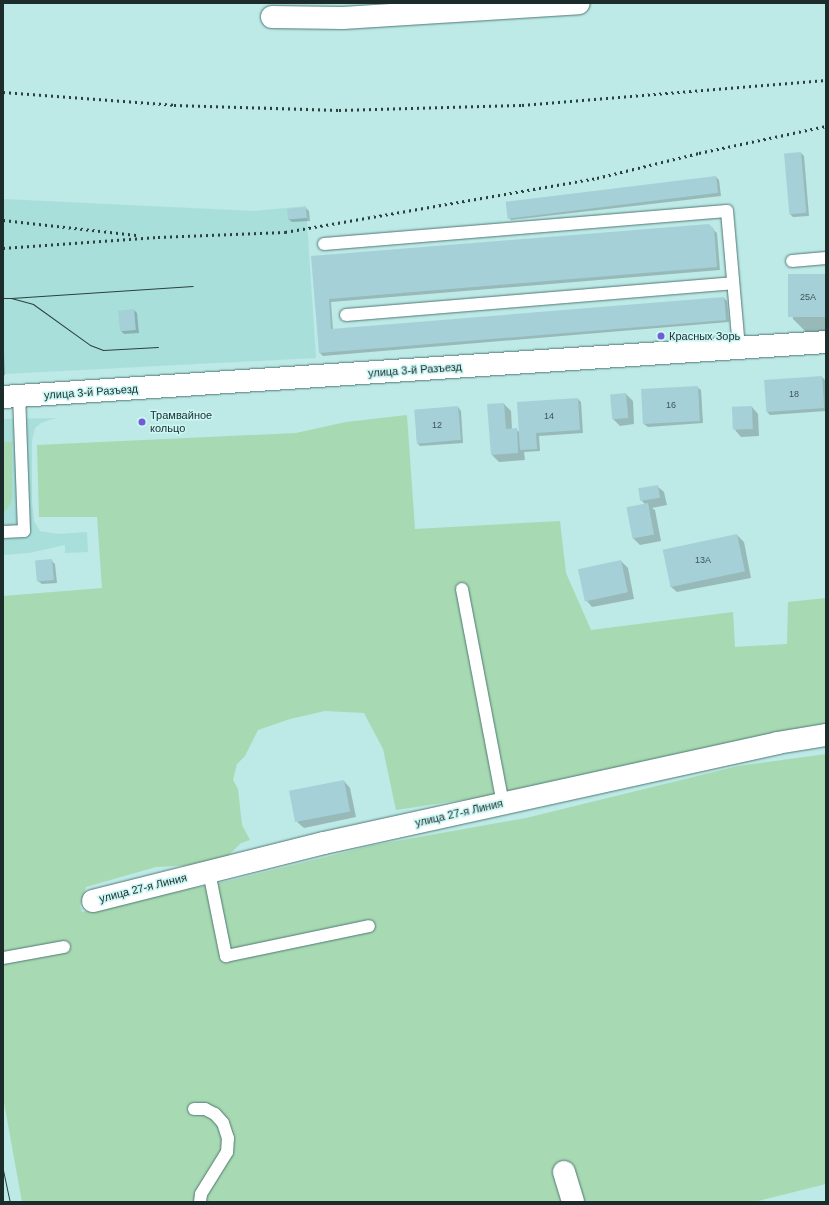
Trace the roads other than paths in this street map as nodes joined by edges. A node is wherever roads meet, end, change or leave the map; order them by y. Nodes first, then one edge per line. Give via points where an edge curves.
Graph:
1 (579, 3) edge
2 (461, 7) edge
3 (272, 17) dead end
4 (324, 244) dead end
5 (826, 258) edge
6 (792, 261) dead end
7 (733, 283) junction
8 (346, 315) dead end
9 (826, 342) edge
10 (739, 348) junction
11 (11, 397) edge
12 (3, 532) edge
13 (462, 589) dead end
14 (826, 735) edge
15 (503, 803) junction
16 (209, 872) junction
17 (93, 900) dead end
18 (369, 926) dead end
19 (64, 947) dead end
20 (3, 958) edge
21 (194, 1109) dead end
22 (564, 1172) dead end
23 (200, 1202) edge
24 (573, 1202) edge

1 - 2 street
2 - 3 street via 343,18
4 - 7 lane via 727,210
5 - 6 lane
7 - 8 lane
7 - 10 lane
9 - 10 street, улица 3-й Разъезд
10 - 11 street, улица 3-й Разъезд
11 - 12 lane via 24,531
13 - 15 lane
14 - 15 street, улица 27-я Линия via 777,743
15 - 16 street, улица 27-я Линия
16 - 17 street, улица 27-я Линия
16 - 18 lane via 226,956
19 - 20 lane
21 - 23 lane via 205,1109 215,1114 223,1123 228,1138 227,1152 201,1194
22 - 24 street

